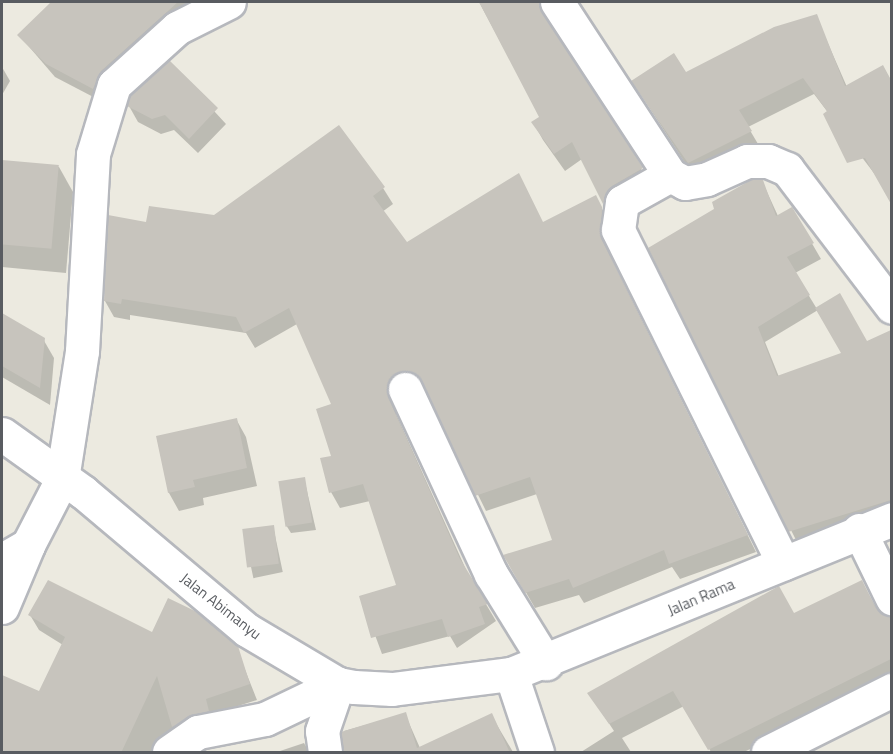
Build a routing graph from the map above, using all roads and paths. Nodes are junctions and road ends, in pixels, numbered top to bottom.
1 (226, 2) edge
2 (557, 2) edge
3 (670, 175) junction
4 (891, 308) edge
5 (405, 389) dead end
6 (2, 434) edge
7 (62, 479) junction
8 (891, 519) edge
9 (859, 530) junction
10 (15, 553) edge
11 (783, 563) junction
12 (891, 598) edge
13 (2, 607) edge
14 (546, 663) junction
15 (511, 674) junction
16 (338, 684) junction
17 (891, 690) edge
18 (169, 753) edge
19 (326, 753) edge
20 (537, 753) edge
21 (768, 753) edge

1 - 7 street
2 - 3 street
3 - 4 street
3 - 11 street
5 - 14 street
6 - 7 street, Jalan Abimanyu
7 - 10 street
7 - 16 street, Jalan Abimanyu
8 - 9 street, Jalan Rama
9 - 11 street, Jalan Rama
9 - 12 street
10 - 13 street
11 - 14 street, Jalan Rama
14 - 15 street, Jalan Rama
15 - 16 street, Jalan Abimanyu
15 - 20 street
16 - 18 street
16 - 19 street
17 - 21 street

